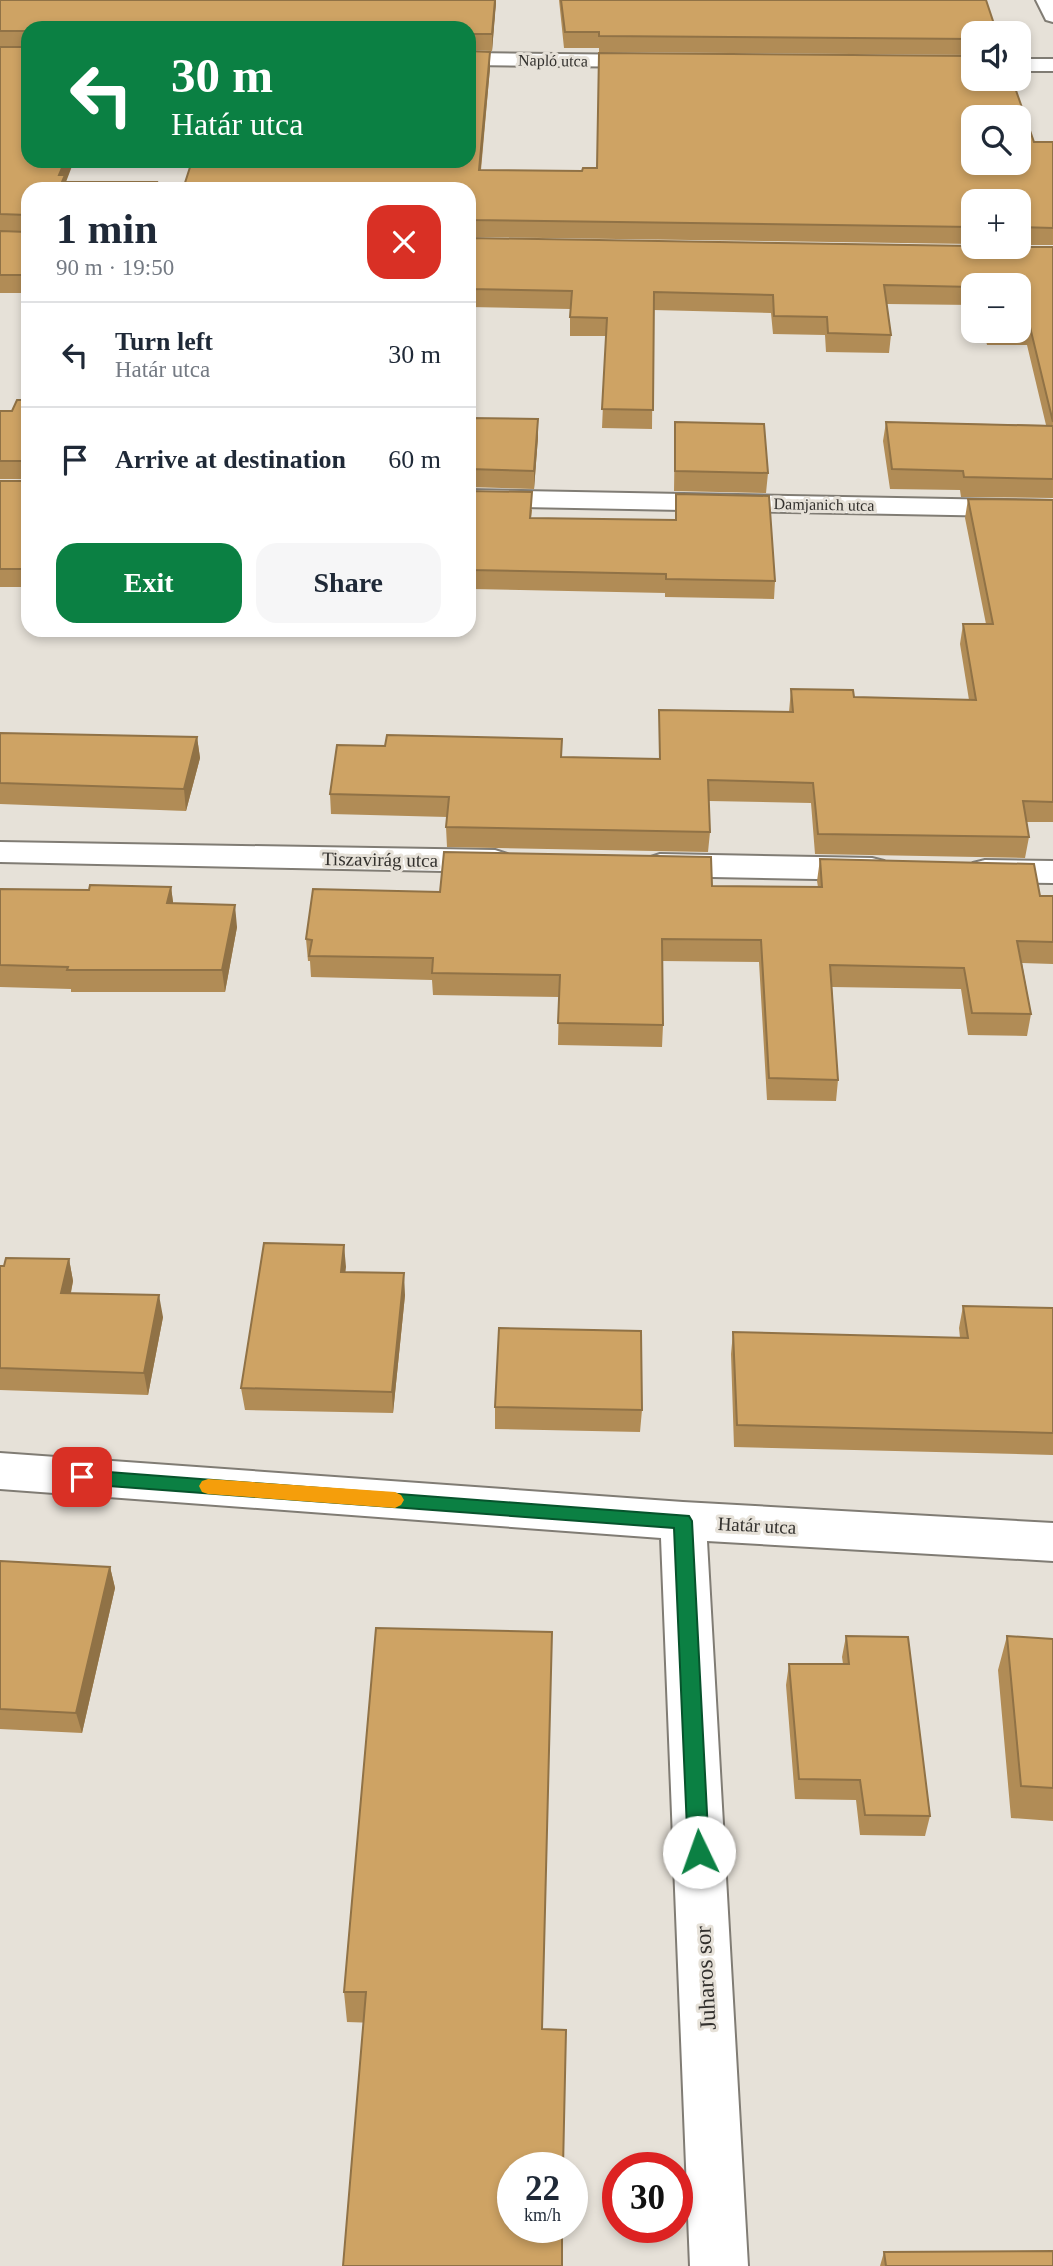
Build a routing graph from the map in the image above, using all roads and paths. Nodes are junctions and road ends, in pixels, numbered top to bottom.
1 (1046, 0) edge
2 (1053, 16) edge
3 (476, 59) edge
4 (673, 61) edge
5 (1031, 65) edge
6 (1053, 65) edge
7 (476, 498) edge
8 (1053, 509) edge
9 (0, 852) edge
10 (527, 862) edge
11 (624, 864) edge
12 (901, 869) edge
13 (956, 870) edge
14 (1053, 872) edge
15 (0, 1471) edge
16 (683, 1521) junction
17 (1053, 1542) edge
18 (719, 2266) edge

1 - 2 street
3 - 4 street, Napló utca
5 - 6 street
7 - 8 street, Damjanich utca
9 - 10 street, Tiszavirág utca
11 - 12 street
13 - 14 street
15 - 16 street, Határ utca
16 - 17 street, Határ utca
16 - 18 street, Juharos sor

